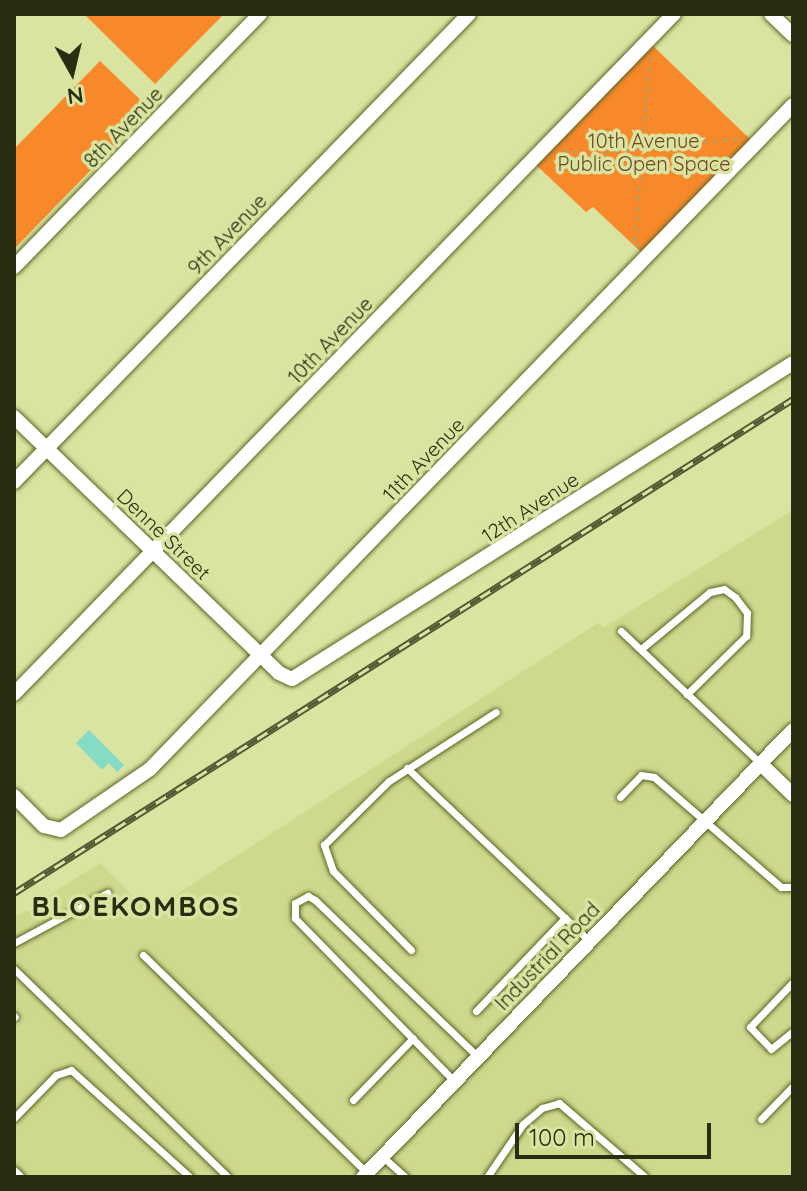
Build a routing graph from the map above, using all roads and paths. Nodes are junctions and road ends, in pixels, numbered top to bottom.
1 (260, 14) edge
2 (469, 14) edge
3 (674, 14) edge
4 (771, 14) edge
5 (793, 35) edge
6 (648, 42) junction
7 (793, 105) edge
8 (547, 145) junction
9 (755, 145) junction
10 (641, 151) junction
11 (648, 256) junction
12 (14, 267) edge
13 (793, 363) edge
14 (14, 417) edge
15 (47, 449) junction
16 (14, 482) edge
17 (153, 551) junction
18 (621, 631) dead end
19 (641, 649) junction
20 (261, 656) junction
21 (287, 678) joint
22 (14, 694) edge
23 (687, 694) junction
24 (496, 712) dead end
25 (793, 730) edge
26 (760, 763) junction
27 (407, 768) junction
28 (793, 795) edge
29 (14, 796) edge
30 (620, 797) dead end
31 (704, 821) junction
32 (793, 887) edge
33 (107, 893) dead end
34 (565, 918) junction
35 (589, 941) junction
36 (14, 943) edge
37 (411, 950) dead end
38 (143, 955) dead end
39 (14, 969) edge
40 (793, 982) edge
41 (476, 1011) dead end
42 (793, 1031) edge
43 (413, 1038) junction
44 (478, 1057) junction
45 (454, 1081) junction
46 (793, 1086) edge
47 (353, 1100) dead end
48 (14, 1118) edge
49 (761, 1119) dead end
50 (383, 1157) junction
51 (14, 1170) edge
52 (365, 1175) edge
53 (21, 1177) edge
54 (190, 1177) edge
55 (228, 1177) edge
56 (405, 1177) edge
57 (487, 1177) edge
58 (645, 1177) edge

1 - 12 street, 8th Avenue
2 - 15 street, 9th Avenue
3 - 6 street, 10th Avenue
4 - 5 street
6 - 8 street, 10th Avenue
6 - 10 path
7 - 9 street, 11th Avenue
8 - 10 path
8 - 17 street, 10th Avenue
9 - 10 path
9 - 11 street, 11th Avenue
10 - 11 path
11 - 20 street, 11th Avenue
13 - 21 street, 12th Avenue
14 - 15 street, Denne Street
15 - 16 street, 9th Avenue
15 - 17 street, Denne Street
17 - 20 street, Denne Street
17 - 22 street, 10th Avenue
18 - 19 lane
19 - 23 lane
19 - 23 lane
20 - 21 street, Denne Street
20 - 29 street, 11th Avenue
23 - 26 lane
24 - 27 lane
25 - 26 street, Industrial Road
26 - 28 street
26 - 31 street, Industrial Road
27 - 34 lane
27 - 37 lane
30 - 31 lane
31 - 32 lane
31 - 35 street, Industrial Road
33 - 36 lane
34 - 35 lane
34 - 41 lane
35 - 44 street, Industrial Road
38 - 52 lane
39 - 55 lane
40 - 42 lane
43 - 44 lane
43 - 45 lane
43 - 47 lane
44 - 45 street, Industrial Road
45 - 50 street, Industrial Road
46 - 49 lane
48 - 54 lane
50 - 52 street, Industrial Road
50 - 56 lane
51 - 53 lane
57 - 58 lane

